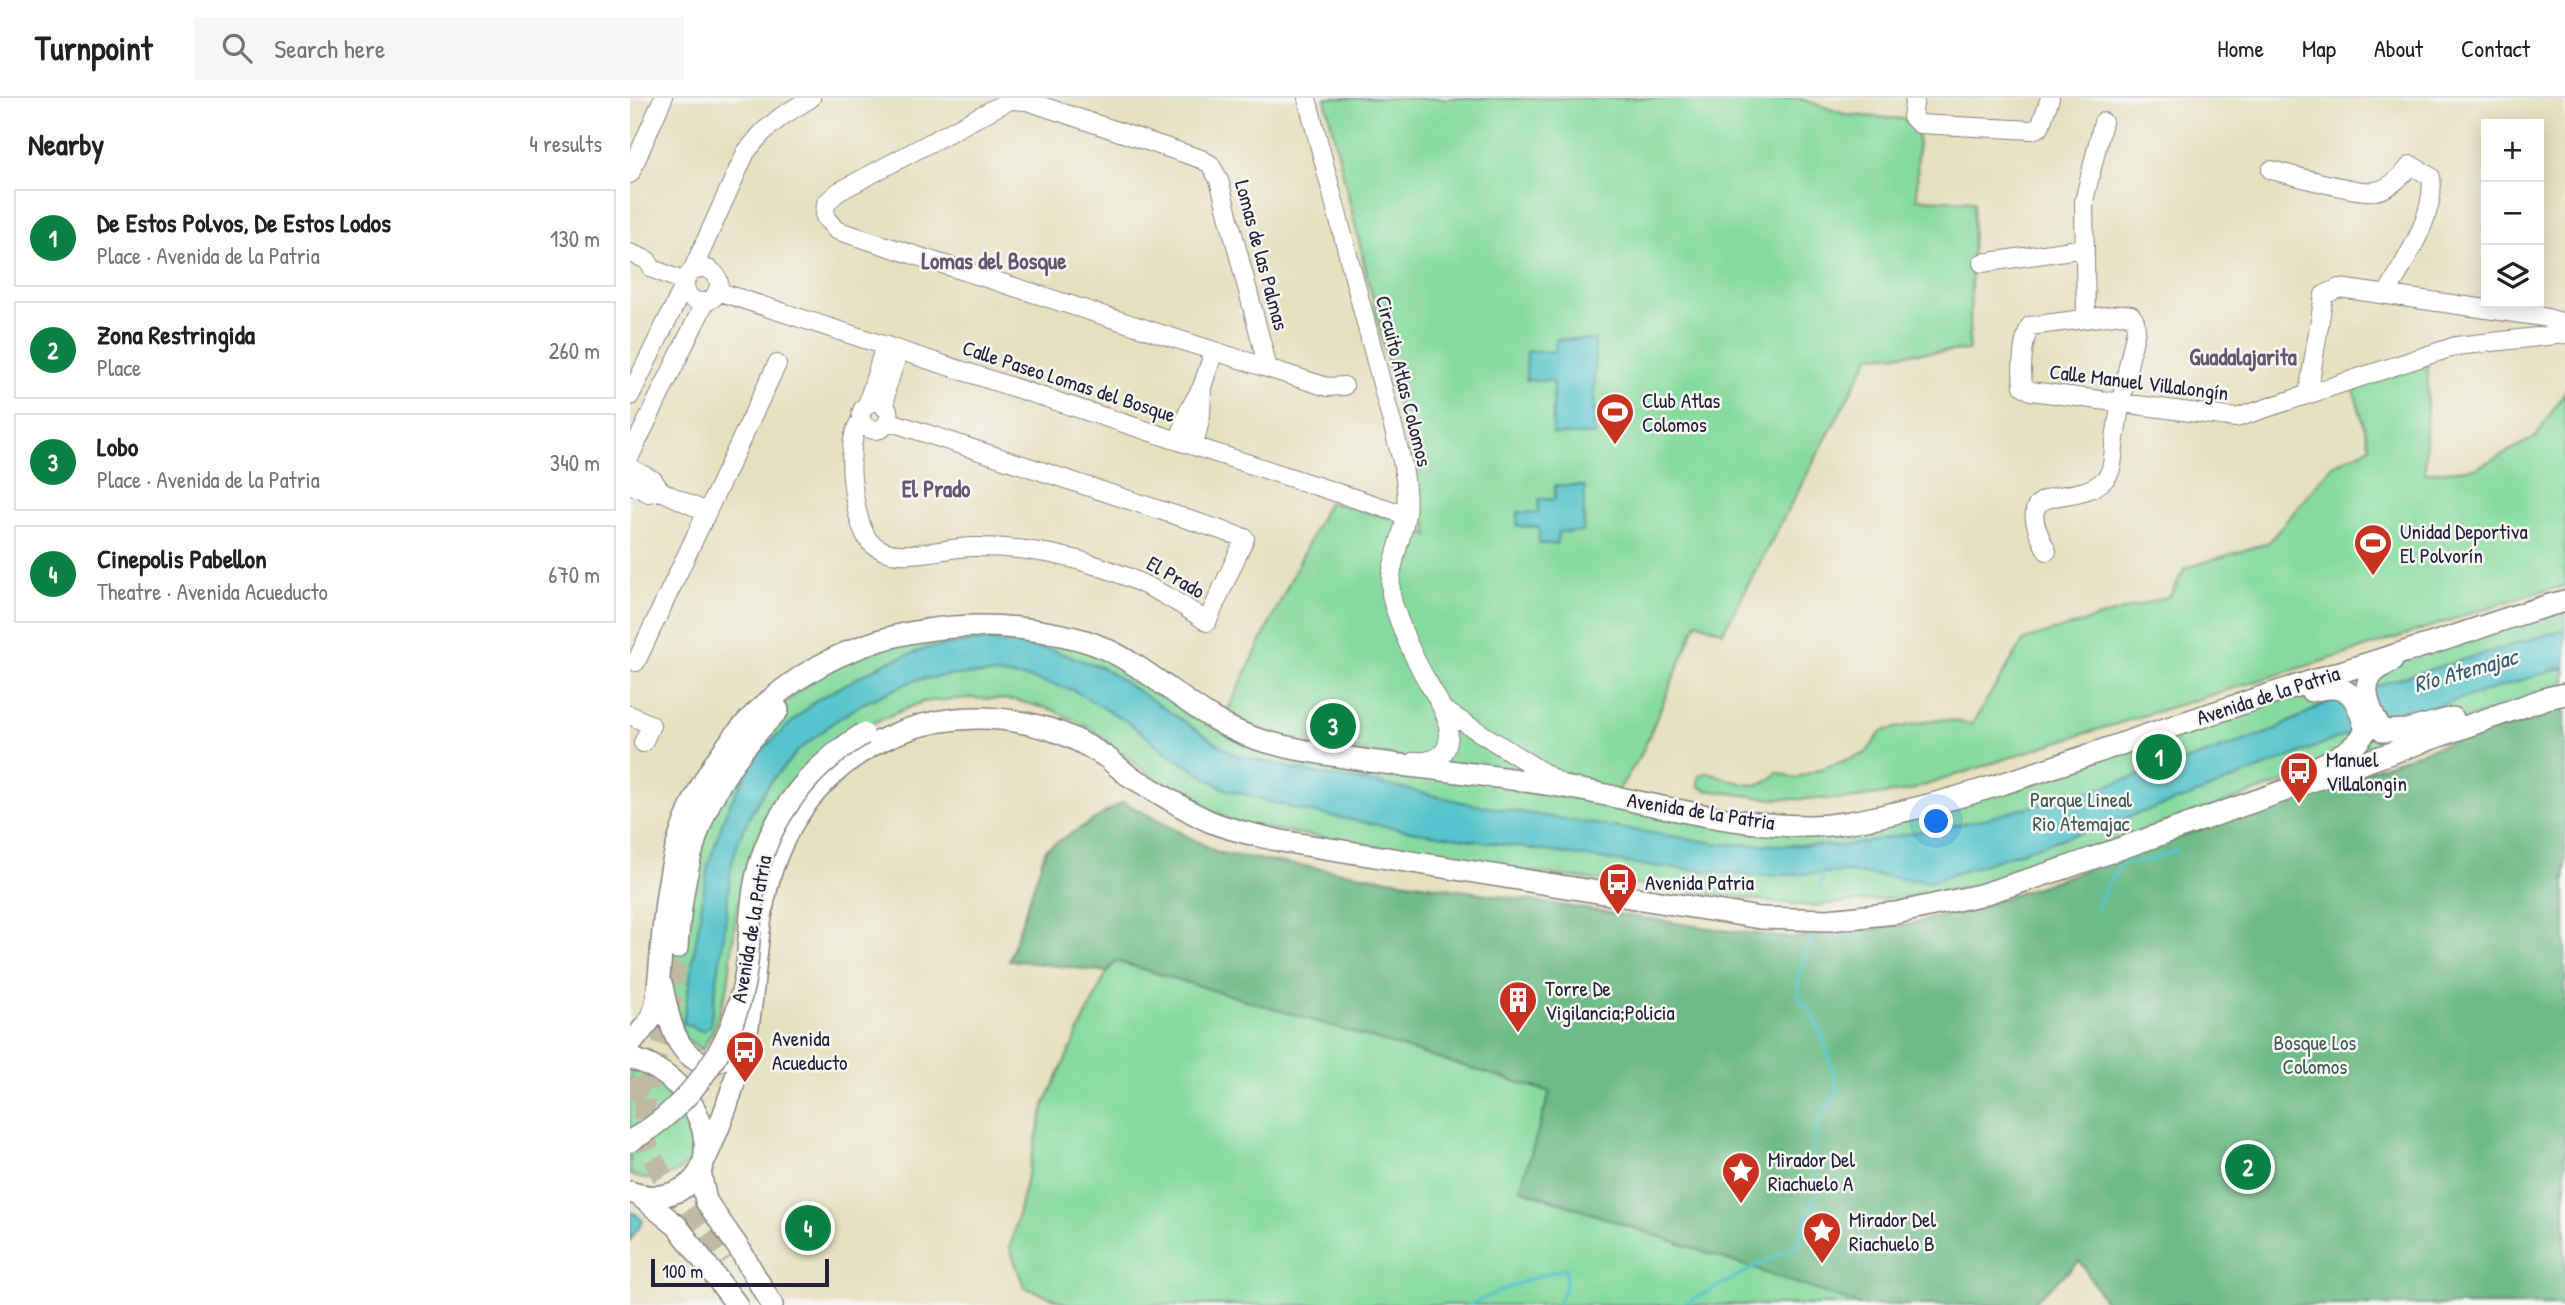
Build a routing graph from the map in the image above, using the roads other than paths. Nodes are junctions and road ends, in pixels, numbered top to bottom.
1 (663, 98) edge
2 (811, 98) edge
3 (1307, 98) edge
4 (1915, 98) edge
5 (2050, 98) edge
6 (2103, 122) dead end
7 (2271, 170) dead end
8 (630, 174) edge
9 (2085, 248) junction
10 (630, 253) edge
11 (1982, 263) dead end
12 (688, 278) junction
13 (2386, 295) junction
14 (711, 296) junction
15 (2481, 305) edge
16 (2510, 308) edge
17 (2086, 318) junction
18 (2565, 323) edge
19 (2565, 334) edge
20 (892, 347) junction
21 (1214, 351) junction
22 (777, 363) dead end
23 (1268, 368) junction
24 (1344, 386) dead end
25 (2308, 394) junction
26 (630, 397) edge
27 (2120, 403) junction
28 (864, 412) junction
29 (887, 414) junction
30 (1187, 444) junction
31 (630, 456) edge
32 (630, 468) edge
33 (630, 484) edge
34 (661, 491) junction
35 (706, 512) junction
36 (1406, 515) junction
37 (2047, 551) dead end
38 (2565, 601) edge
39 (2434, 643) junction
40 (840, 655) junction
41 (636, 662) dead end
42 (2565, 694) edge
43 (1444, 710) junction
44 (2216, 711) junction
45 (630, 715) edge
46 (2486, 719) junction
47 (643, 743) dead end
48 (1349, 758) junction
49 (1147, 785) junction
50 (1566, 787) junction
51 (2277, 794) junction
52 (677, 948) tunnel mouth
53 (659, 978) junction
54 (753, 979) junction
55 (630, 1045) edge
56 (630, 1058) edge
57 (630, 1141) edge
58 (703, 1164) junction
59 (635, 1194) edge
60 (723, 1263) tunnel mouth
61 (737, 1305) edge
62 (752, 1305) edge
63 (772, 1305) edge

1 - 8 street
2 - 12 street
3 - 36 street, Circuito Atlas Colomos
4 - 5 street
6 - 9 street
7 - 13 street
9 - 11 street
9 - 17 street
10 - 12 street
12 - 14 street
12 - 14 street
12 - 26 street
13 - 15 street
13 - 25 street
14 - 20 street, Calle Paseo Lomas del Bosque
14 - 31 street
16 - 18 street
17 - 27 street
17 - 27 street, Calle Manuel Villalongín
19 - 25 street, Calle Manuel Villalongín
20 - 28 street, El Prado
20 - 29 street
20 - 30 street, Calle Paseo Lomas del Bosque
21 - 23 street, Lomas de las Palmas
21 - 23 street, Lomas de las Palmas
21 - 30 street
22 - 35 street
23 - 24 street, Lomas de las Palmas
25 - 27 street, Calle Manuel Villalongín
27 - 37 street
28 - 29 street
28 - 29 street
28 - 29 street, El Prado
30 - 36 street, Calle Paseo Lomas del Bosque
32 - 34 street
33 - 34 street
34 - 35 street
35 - 41 street
36 - 43 street, Circuito Atlas Colomos
38 - 39 main road, Avenida de la Patria
39 - 44 main road, Avenida de la Patria
39 - 46 main road
40 - 48 main road, Avenida de la Patria
40 - 52 main road, Avenida de la Patria
40 - 53 main road, Avenida de la Patria
42 - 46 main road, Avenida de la Patria
43 - 48 street, Circuito Atlas Colomos
43 - 50 street, Circuito Atlas Colomos
44 - 50 main road, Avenida de la Patria
44 - 51 main road
45 - 47 street
46 - 51 main road, Avenida de la Patria
48 - 50 main road, Avenida de la Patria
49 - 51 main road, Avenida de la Patria
49 - 54 main road, Avenida de la Patria
49 - 57 main road, Avenida de la Patria, bridge
53 - 54 main road
53 - 55 main road, Avenida de la Patria
54 - 58 main road, Avenida de la Patria
56 - 58 main road
58 - 59 main road
58 - 63 main road
59 - 61 main road
60 - 62 main road

